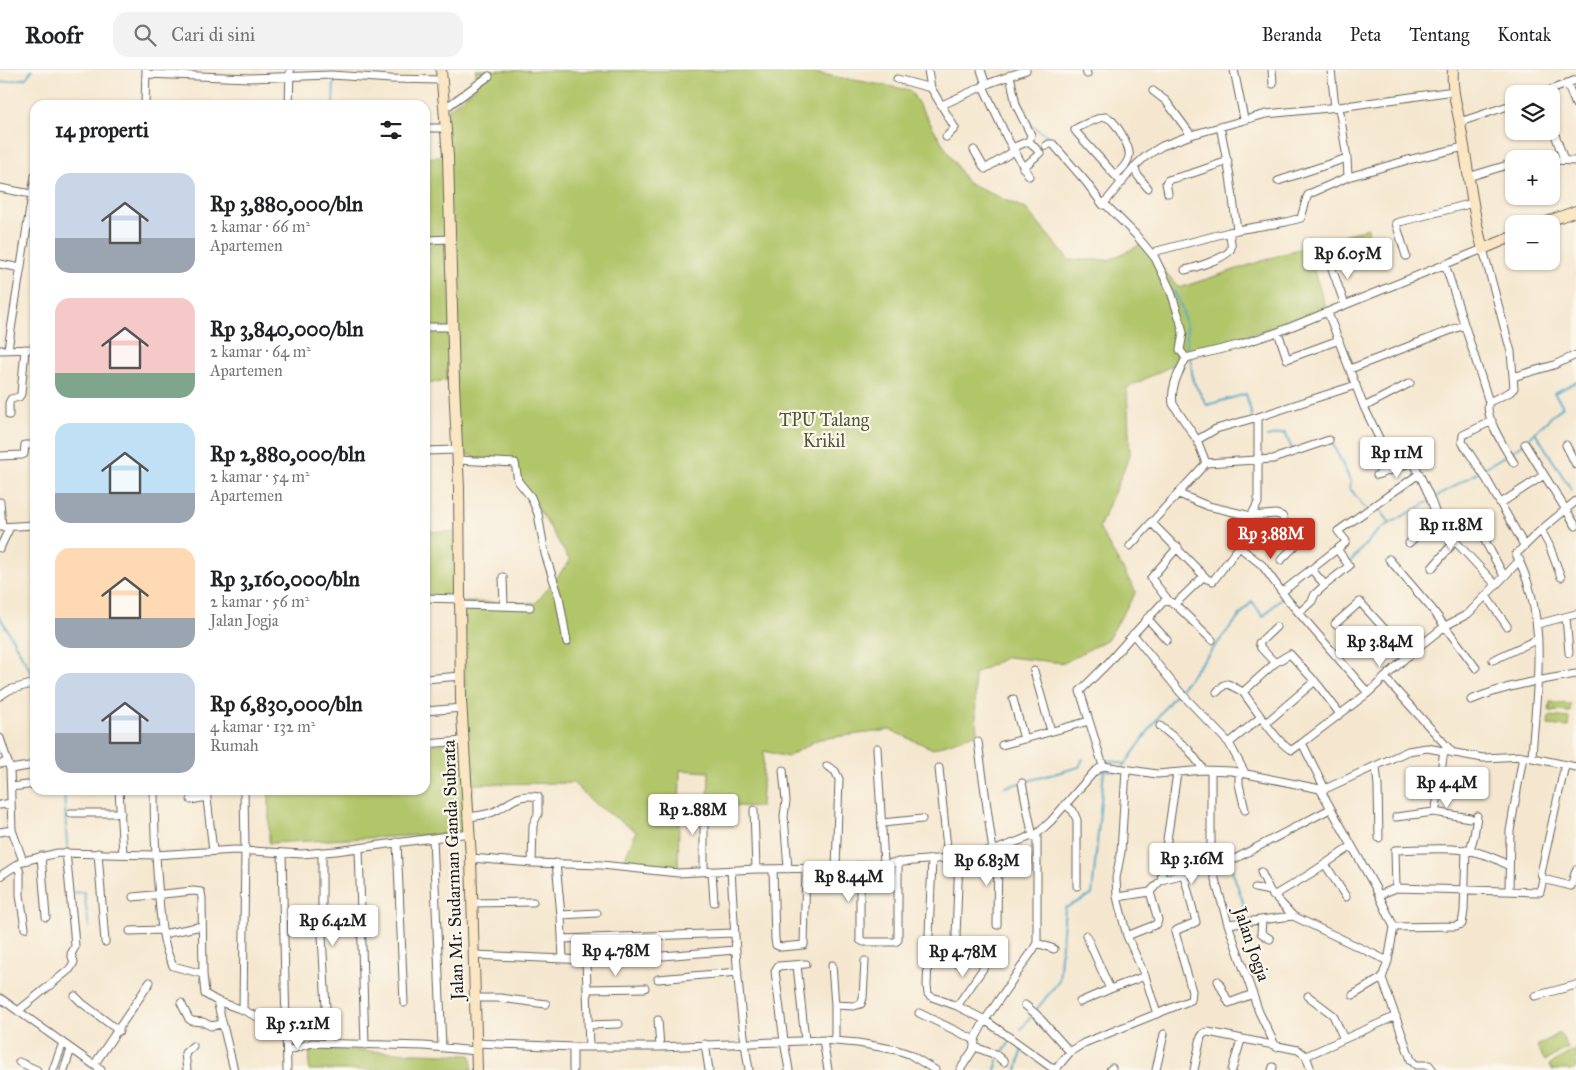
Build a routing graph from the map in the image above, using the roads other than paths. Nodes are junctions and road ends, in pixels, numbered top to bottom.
1 (392, 70) edge
2 (928, 70) edge
3 (981, 70) edge
4 (1026, 70) edge
5 (1234, 70) edge
6 (1272, 70) edge
7 (1331, 70) edge
8 (1453, 70) edge
9 (146, 72) edge
10 (191, 72) edge
11 (291, 73) edge
12 (250, 74) edge
13 (441, 75) edge
14 (1010, 75) junction
15 (490, 76) dead end
16 (391, 79) junction
17 (898, 79) dead end
18 (1576, 80) edge
19 (1567, 83) junction
20 (1273, 84) dead end
21 (984, 86) junction
22 (1560, 86) edge
23 (931, 88) junction
24 (1153, 91) dead end
25 (1454, 92) junction
26 (145, 100) edge
27 (289, 100) edge
28 (942, 105) junction
29 (1576, 105) edge
30 (1337, 107) junction
31 (1505, 107) edge
32 (444, 109) junction
33 (1244, 119) junction
34 (1460, 122) junction
35 (1220, 126) junction
36 (430, 128) edge
37 (446, 128) junction
38 (1191, 135) junction
39 (946, 137) dead end
40 (1557, 140) edge
41 (1029, 141) junction
42 (1046, 146) dead end
43 (1464, 147) junction
44 (1013, 149) junction
45 (974, 150) dead end
46 (1348, 158) junction
47 (1560, 160) edge
48 (1564, 160) junction
49 (1228, 161) junction
50 (1576, 161) edge
51 (1505, 166) edge
52 (1134, 167) junction
53 (1023, 168) junction
54 (1116, 175) junction
55 (1029, 176) dead end
56 (1348, 177) junction
57 (1468, 177) junction
58 (1278, 181) dead end
59 (1122, 183) junction
60 (0, 188) edge
61 (1148, 188) dead end
62 (1168, 193) dead end
63 (30, 194) edge
64 (1106, 202) junction
65 (1473, 203) junction
66 (1576, 211) edge
67 (1560, 217) edge
68 (30, 230) edge
69 (1237, 230) junction
70 (1229, 232) junction
71 (1505, 239) edge
72 (430, 240) edge
73 (451, 240) junction
74 (1483, 248) junction
75 (1155, 253) junction
76 (1406, 256) dead end
77 (1330, 263) dead end
78 (0, 264) edge
79 (1445, 264) junction
80 (21, 268) junction
81 (1185, 270) dead end
82 (1345, 305) junction
83 (1328, 313) junction
84 (1464, 325) junction
85 (452, 326) junction
86 (430, 327) edge
87 (1278, 332) junction
88 (1339, 340) junction
89 (8, 349) junction
90 (25, 349) junction
91 (30, 349) edge
92 (0, 350) edge
93 (1576, 355) edge
94 (1190, 357) junction
95 (1350, 369) junction
96 (1514, 377) junction
97 (1410, 383) dead end
98 (1356, 385) junction
99 (1489, 402) junction
100 (1364, 407) junction
101 (9, 416) dead end
102 (1258, 417) junction
103 (1492, 421) junction
104 (1197, 440) junction
105 (1329, 440) dead end
106 (1525, 444) dead end
107 (30, 445) edge
108 (1566, 445) dead end
109 (430, 452) edge
110 (457, 455) junction
111 (0, 456) edge
112 (1511, 458) dead end
113 (1258, 459) junction
114 (1206, 463) junction
115 (1576, 465) edge
116 (1394, 468) junction
117 (1419, 474) junction
118 (1377, 475) dead end
119 (1544, 475) junction
120 (1179, 494) junction
121 (1576, 501) edge
122 (0, 502) edge
123 (1501, 503) junction
124 (1566, 510) junction
125 (1251, 516) junction
126 (1437, 517) junction
127 (1151, 522) junction
128 (30, 525) edge
129 (1576, 526) edge
130 (4, 527) edge
131 (1541, 530) junction
132 (1484, 539) dead end
133 (1456, 540) junction
134 (1409, 544) dead end
135 (1524, 545) junction
136 (1130, 546) dead end
137 (1178, 547) junction
138 (1238, 547) junction
139 (0, 548) edge
140 (1337, 549) junction
141 (1389, 559) dead end
142 (1281, 560) dead end
143 (1520, 560) junction
144 (1432, 568) dead end
145 (1312, 570) junction
146 (1204, 576) junction
147 (1504, 576) junction
148 (1561, 576) dead end
149 (503, 577) dead end
150 (1324, 584) junction
151 (1495, 584) junction
152 (1284, 595) junction
153 (1486, 596) junction
154 (430, 599) edge
155 (459, 602) junction
156 (1171, 602) junction
157 (504, 605) junction
158 (530, 607) dead end
159 (1299, 613) junction
160 (1576, 614) edge
161 (1566, 617) junction
162 (1147, 618) junction
163 (1335, 624) dead end
164 (1538, 624) junction
165 (1445, 626) junction
166 (1507, 626) dead end
167 (1276, 628) dead end
168 (1133, 634) junction
169 (1538, 639) junction
170 (1167, 640) dead end
171 (1212, 640) dead end
172 (567, 642) dead end
173 (1569, 653) dead end
174 (1409, 656) junction
175 (1493, 660) dead end
176 (1275, 664) junction
177 (1476, 668) dead end
178 (1034, 671) dead end
179 (1576, 674) edge
180 (461, 676) junction
181 (1385, 678) junction
182 (430, 679) edge
183 (1315, 681) junction
184 (1537, 681) junction
185 (30, 684) edge
186 (1217, 692) dead end
187 (1243, 692) junction
188 (1368, 693) junction
189 (0, 696) edge
190 (1013, 699) dead end
191 (1471, 700) dead end
192 (462, 708) junction
193 (430, 711) edge
194 (1340, 714) junction
195 (1264, 720) junction
196 (1089, 721) junction
197 (1160, 726) dead end
198 (1051, 731) junction
199 (0, 738) edge
200 (1024, 739) junction
201 (464, 741) junction
202 (978, 742) dead end
203 (1229, 743) junction
204 (1302, 743) junction
205 (430, 744) edge
206 (1002, 745) dead end
207 (877, 748) dead end
208 (1444, 750) junction
209 (1453, 753) junction
210 (1523, 756) junction
211 (1532, 757) junction
212 (6, 765) edge
213 (30, 765) edge
214 (1565, 765) junction
215 (827, 766) dead end
216 (1103, 766) junction
217 (1376, 766) junction
218 (1576, 767) edge
219 (939, 768) dead end
220 (1125, 769) junction
221 (783, 770) dead end
222 (1208, 771) junction
223 (1242, 772) junction
224 (1177, 773) junction
225 (1022, 783) dead end
226 (30, 785) edge
227 (11, 788) junction
228 (1322, 789) junction
229 (119, 795) edge
230 (154, 795) edge
231 (204, 795) edge
232 (206, 795) edge
233 (244, 795) edge
234 (191, 800) dead end
235 (704, 800) dead end
236 (12, 803) junction
237 (0, 804) edge
238 (1065, 804) junction
239 (1330, 809) junction
240 (754, 810) dead end
241 (1245, 810) dead end
242 (71, 812) dead end
243 (1434, 812) junction
244 (121, 813) junction
245 (469, 817) junction
246 (1396, 817) dead end
247 (922, 820) dead end
248 (882, 823) junction
249 (12, 830) junction
250 (0, 832) edge
251 (470, 833) junction
252 (1035, 836) junction
253 (433, 838) junction
254 (1379, 838) dead end
255 (397, 842) junction
256 (1352, 846) junction
257 (359, 848) junction
258 (245, 850) junction
259 (996, 850) junction
260 (1468, 850) junction
261 (214, 851) junction
262 (66, 852) junction
263 (322, 852) junction
264 (98, 853) junction
265 (282, 853) junction
266 (123, 854) junction
267 (155, 855) junction
268 (41, 856) junction
269 (959, 857) junction
270 (471, 858) junction
271 (948, 858) junction
272 (932, 859) junction
273 (898, 862) junction
274 (20, 863) junction
275 (532, 863) junction
276 (556, 863) junction
277 (884, 863) junction
278 (1325, 864) junction
279 (860, 866) junction
280 (1510, 866) junction
281 (788, 868) junction
282 (806, 868) junction
283 (836, 868) junction
284 (1213, 868) junction
285 (756, 869) junction
286 (773, 869) junction
287 (731, 870) junction
288 (1576, 870) edge
289 (704, 871) junction
290 (712, 871) junction
291 (1261, 872) dead end
292 (0, 876) edge
293 (1184, 876) junction
294 (1543, 879) junction
295 (1162, 880) junction
296 (1077, 886) dead end
297 (1255, 888) dead end
298 (1396, 888) junction
299 (1465, 890) junction
300 (1509, 891) junction
301 (1150, 892) junction
302 (159, 893) junction
303 (1272, 894) junction
304 (1379, 895) junction
305 (134, 897) dead end
306 (1116, 897) junction
307 (1346, 897) dead end
308 (533, 902) dead end
309 (714, 902) dead end
310 (472, 903) junction
311 (597, 913) dead end
312 (561, 915) junction
313 (1293, 916) junction
314 (46, 917) dead end
315 (1265, 917) junction
316 (1228, 924) junction
317 (997, 925) dead end
318 (202, 926) junction
319 (1394, 927) junction
320 (25, 928) dead end
321 (130, 931) dead end
322 (163, 932) junction
323 (734, 932) junction
324 (1086, 935) dead end
325 (1127, 936) junction
326 (562, 939) junction
327 (1270, 939) dead end
328 (106, 942) dead end
329 (1037, 942) junction
330 (735, 950) junction
331 (1054, 950) dead end
332 (474, 954) junction
333 (563, 959) junction
334 (586, 960) junction
335 (865, 961) dead end
336 (1388, 961) junction
337 (955, 962) dead end
338 (987, 962) dead end
339 (806, 964) dead end
340 (796, 965) junction
341 (832, 965) dead end
342 (738, 972) junction
343 (203, 974) junction
344 (1145, 976) junction
345 (658, 978) dead end
346 (1382, 978) junction
347 (1218, 981) dead end
348 (150, 982) dead end
349 (1576, 985) edge
350 (645, 988) dead end
351 (1110, 988) junction
352 (588, 989) junction
353 (1253, 994) junction
354 (1353, 995) dead end
355 (75, 996) dead end
356 (1308, 996) dead end
357 (1535, 996) dead end
358 (0, 998) edge
359 (475, 998) junction
360 (217, 1001) junction
361 (181, 1002) dead end
362 (1080, 1002) dead end
363 (404, 1003) dead end
364 (546, 1004) dead end
365 (835, 1005) junction
366 (1025, 1005) dead end
367 (957, 1006) junction
368 (243, 1010) junction
369 (18, 1011) junction
370 (919, 1013) dead end
371 (1157, 1014) junction
372 (1396, 1016) junction
373 (658, 1020) dead end
374 (985, 1020) junction
375 (222, 1024) junction
376 (620, 1024) dead end
377 (588, 1025) junction
378 (119, 1031) junction
379 (286, 1031) junction
380 (1164, 1034) dead end
381 (1344, 1039) junction
382 (805, 1040) junction
383 (823, 1040) junction
384 (1240, 1040) junction
385 (784, 1041) junction
386 (836, 1041) junction
387 (64, 1043) junction
388 (328, 1043) junction
389 (745, 1043) junction
390 (975, 1043) junction
391 (705, 1044) junction
392 (365, 1045) junction
393 (193, 1046) dead end
394 (442, 1047) junction
395 (476, 1047) junction
396 (573, 1047) junction
397 (589, 1047) junction
398 (660, 1047) junction
399 (1276, 1047) junction
400 (71, 1049) junction
401 (287, 1051) junction
402 (1070, 1052) junction
403 (1306, 1056) junction
404 (19, 1062) dead end
405 (1004, 1062) dead end
406 (94, 1065) junction
407 (931, 1069) edge
408 (38, 1070) edge
409 (53, 1070) edge
410 (64, 1070) edge
411 (101, 1070) edge
412 (187, 1070) edge
413 (234, 1070) edge
414 (287, 1070) edge
415 (477, 1070) edge
416 (573, 1070) edge
417 (709, 1070) edge
418 (749, 1070) edge
419 (789, 1070) edge
420 (828, 1070) edge
421 (960, 1070) edge
422 (1156, 1070) edge
423 (1194, 1070) edge
424 (1232, 1070) edge
425 (1310, 1070) edge
426 (1433, 1070) edge

1 - 16 street
2 - 23 street
3 - 21 street
4 - 14 street
5 - 33 street
6 - 20 street
7 - 30 street
8 - 25 street
9 - 10 street
9 - 26 street
10 - 12 street
11 - 12 street
11 - 16 street
11 - 27 street
13 - 16 street
13 - 32 street, Jalan Mr. Sudarman Ganda Subrata
14 - 21 street
14 - 41 street
15 - 32 street
17 - 23 street
18 - 19 street
19 - 22 street
19 - 29 street
21 - 28 street
21 - 44 street
23 - 28 street
24 - 38 street
25 - 30 street
25 - 34 street
28 - 39 street
30 - 33 street
30 - 46 street
31 - 34 street
32 - 37 street, Jalan Mr. Sudarman Ganda Subrata
33 - 35 street
34 - 43 street
35 - 38 street
35 - 49 street
36 - 37 street
37 - 73 street, Jalan Mr. Sudarman Ganda Subrata
38 - 52 street
40 - 48 street
41 - 44 street
41 - 53 street
42 - 64 street
43 - 56 street
43 - 57 street
44 - 45 street
44 - 53 street
46 - 56 street
46 - 58 street
47 - 48 street
48 - 50 street
49 - 62 street
49 - 69 street
51 - 57 street
52 - 59 street
52 - 61 street
53 - 55 street
54 - 54 street
54 - 59 street
56 - 69 street
57 - 65 street
59 - 64 street
60 - 63 street
64 - 75 street
65 - 74 street
65 - 76 street
66 - 67 street
68 - 80 street
69 - 70 street
70 - 75 street
70 - 81 street
71 - 74 street
72 - 73 street
73 - 85 street, Jalan Mr. Sudarman Ganda Subrata
74 - 79 street
74 - 96 street
75 - 94 street
77 - 82 street
78 - 80 street
79 - 82 street
79 - 84 street
80 - 89 street
82 - 83 street
83 - 87 street
83 - 88 street
84 - 95 street
84 - 99 street
85 - 86 street
85 - 110 street, Jalan Mr. Sudarman Ganda Subrata
87 - 88 street
87 - 94 street
88 - 95 street
89 - 90 street
89 - 92 street
90 - 91 street
90 - 101 street
93 - 96 street
94 - 104 street
95 - 98 street
96 - 99 street
97 - 100 street
98 - 100 street
98 - 102 street
99 - 103 street
100 - 116 street
102 - 104 street
102 - 113 street
103 - 112 street
103 - 123 street
104 - 114 street
105 - 113 street
106 - 119 street
107 - 111 street
108 - 115 street
109 - 110 street
110 - 155 street, Jalan Mr. Sudarman Ganda Subrata
110 - 172 street
113 - 114 street
113 - 125 street
114 - 120 street
116 - 117 street
116 - 118 street
117 - 126 street
117 - 140 street
119 - 123 street
119 - 124 street
120 - 125 street
120 - 127 street
121 - 124 street
122 - 130 street
123 - 135 street
124 - 129 street
124 - 131 street
125 - 138 street
125 - 142 street
126 - 133 street
126 - 134 street
127 - 136 street
127 - 137 street
128 - 130 street
130 - 139 street
131 - 135 street
131 - 148 street
132 - 147 street
133 - 144 street
133 - 151 street
135 - 143 street
137 - 146 street
137 - 156 street
138 - 146 street
138 - 152 street
140 - 145 street
140 - 150 street
141 - 165 street
143 - 147 street
143 - 164 street
145 - 150 street
145 - 152 street
146 - 156 street
147 - 151 street
149 - 157 street
150 - 159 street
151 - 153 street
152 - 159 street
153 - 165 street
153 - 166 street
154 - 155 street
155 - 157 street
155 - 180 street, Jalan Mr. Sudarman Ganda Subrata
156 - 162 street
156 - 171 street
157 - 158 street
159 - 188 street
160 - 161 street
161 - 164 street
161 - 173 street
162 - 168 street
162 - 170 street
163 - 174 street
164 - 169 street
165 - 174 street
165 - 177 street
167 - 176 street
168 - 196 street
168 - 203 street
169 - 175 street
169 - 184 street
174 - 181 street
176 - 183 street
176 - 187 street
178 - 198 street
179 - 184 street
180 - 182 street
180 - 192 street, Jalan Mr. Sudarman Ganda Subrata
181 - 188 street
181 - 209 street
183 - 194 street
183 - 195 street
184 - 191 street
184 - 211 street
185 - 189 street
186 - 187 street
187 - 195 street
188 - 194 street
190 - 200 street
192 - 193 street
192 - 201 street, Jalan Mr. Sudarman Ganda Subrata
194 - 204 street
195 - 203 street
195 - 204 street
196 - 198 street
196 - 216 street
197 - 222 street
198 - 200 street
199 - 212 street
200 - 206 street
201 - 205 street
201 - 245 street, Jalan Mr. Sudarman Ganda Subrata
202 - 259 street
203 - 223 street
204 - 228 street
207 - 248 street
208 - 209 street
208 - 217 street
208 - 243 street
209 - 210 street
210 - 211 street
210 - 280 street
211 - 214 street
212 - 213 street
212 - 227 street
214 - 218 street
214 - 294 street
215 - 283 street
216 - 220 street
216 - 238 street
217 - 228 street
217 - 254 street
219 - 271 street
220 - 224 street
220 - 306 street
221 - 281 street
222 - 223 street
222 - 224 street
222 - 284 street, Jalan Jogja
223 - 228 street
223 - 241 street
224 - 295 street
225 - 252 street
226 - 227 street
227 - 236 street
228 - 239 street
229 - 244 street
230 - 267 street
231 - 234 street
232 - 261 street
233 - 258 street
235 - 289 street
236 - 237 street
236 - 249 street
238 - 252 street
238 - 296 street
239 - 256 street
239 - 284 street
240 - 285 street
242 - 244 street
243 - 246 street
243 - 260 street
244 - 266 street
245 - 251 street, Jalan Mr. Sudarman Ganda Subrata
245 - 275 street
247 - 248 street
248 - 277 street
249 - 250 street
249 - 274 street
251 - 253 street
251 - 270 street, Jalan Mr. Sudarman Ganda Subrata
252 - 259 street
252 - 329 street
253 - 255 street
253 - 394 street
255 - 257 street
255 - 363 street
256 - 278 street
256 - 304 street
257 - 263 street
257 - 392 street
258 - 261 street
258 - 265 street
258 - 368 street
259 - 269 street
259 - 317 street
260 - 280 street
260 - 298 street
260 - 299 street
261 - 267 street
262 - 264 street
262 - 268 street
262 - 369 street
263 - 265 street
263 - 388 street
264 - 266 street
264 - 328 street
265 - 379 street
266 - 267 street
267 - 302 street
268 - 274 street
268 - 314 street
269 - 271 street
269 - 337 street
270 - 275 street
270 - 310 street, Jalan Mr. Sudarman Ganda Subrata
271 - 272 street
272 - 273 street
272 - 367 street
273 - 277 street
273 - 279 street
274 - 292 street
274 - 320 street
275 - 276 street
276 - 289 street
276 - 312 street
277 - 279 street
278 - 303 street
278 - 307 street
279 - 283 street
280 - 300 street
281 - 282 street
281 - 286 street
282 - 283 street
282 - 286 street
284 - 293 street
284 - 316 street, Jalan Jogja
285 - 286 street
285 - 287 street
287 - 290 street
287 - 323 street
288 - 294 street
289 - 290 street
290 - 309 street
291 - 303 street
293 - 295 street
293 - 371 street
294 - 300 street
295 - 301 street
297 - 303 street
298 - 299 street
298 - 304 street
299 - 300 street
299 - 319 street
301 - 306 street
301 - 325 street
302 - 305 street
302 - 318 street
302 - 322 street
303 - 313 street
304 - 319 street
306 - 325 street
308 - 310 street
310 - 332 street, Jalan Mr. Sudarman Ganda Subrata
311 - 312 street
312 - 326 street
313 - 315 street
313 - 336 street
315 - 316 street
315 - 327 street
316 - 353 street, Jalan Jogja
318 - 322 street
318 - 343 street
319 - 336 street
321 - 322 street
322 - 343 street
323 - 326 street
323 - 330 street
324 - 351 street
325 - 344 street
326 - 333 street
329 - 331 street
329 - 374 street
330 - 334 street
330 - 342 street
332 - 333 street
332 - 359 street, Jalan Mr. Sudarman Ganda Subrata
333 - 334 street
334 - 352 street
335 - 365 street
336 - 346 street
338 - 367 street
339 - 340 street
340 - 382 street
340 - 385 street
341 - 365 street
342 - 345 street
342 - 389 street
343 - 360 street
344 - 351 street
344 - 371 street
346 - 354 street
346 - 372 street
347 - 353 street
348 - 378 street
349 - 357 street
350 - 352 street
351 - 362 street
352 - 377 street
353 - 399 street, Jalan Jogja
355 - 378 street
356 - 381 street
358 - 369 street
359 - 364 street
359 - 395 street, Jalan Mr. Sudarman Ganda Subrata
360 - 368 street
360 - 375 street
361 - 375 street
365 - 386 street
366 - 402 street
367 - 374 street
368 - 379 street
369 - 387 street
370 - 390 street
371 - 402 street
372 - 381 street
372 - 426 street
373 - 398 street
374 - 390 street
374 - 402 street
375 - 413 street
376 - 377 street
377 - 397 street
378 - 406 street
379 - 401 street
380 - 422 street
381 - 403 street
382 - 383 street
382 - 385 street
383 - 386 street
383 - 420 street
384 - 399 street
384 - 423 street
384 - 424 street
385 - 389 street
385 - 419 street
386 - 407 street
387 - 400 street
387 - 409 street
388 - 392 street
388 - 401 street
389 - 391 street
389 - 418 street
390 - 405 street
390 - 421 street
391 - 398 street
391 - 417 street
392 - 394 street
393 - 412 street
394 - 395 street
395 - 396 street
395 - 415 street, Jalan Mr. Sudarman Ganda Subrata
396 - 397 street
396 - 416 street
397 - 398 street
399 - 403 street
400 - 406 street
400 - 410 street
401 - 414 street
403 - 425 street
404 - 408 street
406 - 411 street

